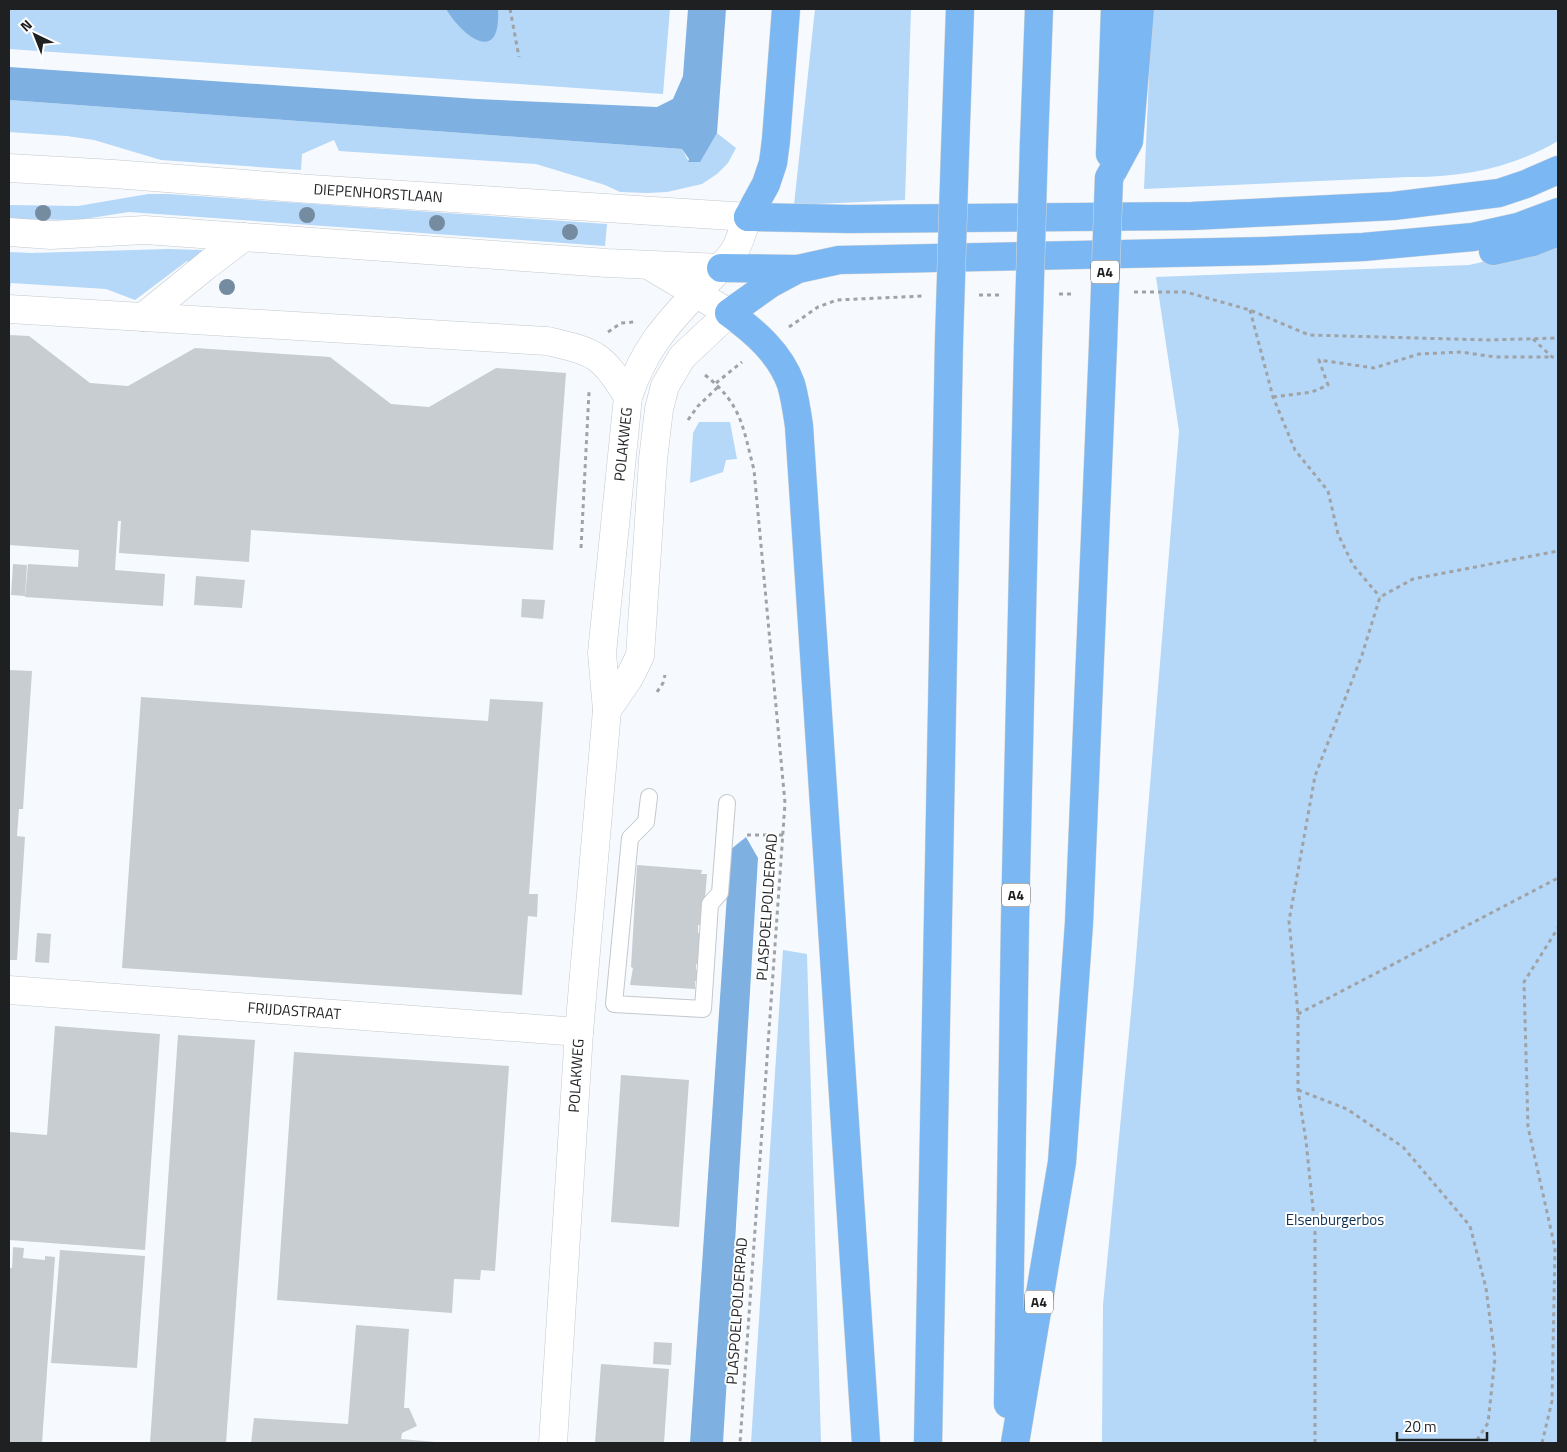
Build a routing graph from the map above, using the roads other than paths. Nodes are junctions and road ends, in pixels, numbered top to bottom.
1 (786, 9) edge
2 (960, 9) edge
3 (1039, 9) edge
4 (1115, 9) edge
5 (1140, 9) edge
6 (1120, 142) junction
7 (9, 168) edge
8 (1558, 170) edge
9 (1558, 212) edge
10 (748, 217) junction
11 (9, 232) edge
12 (1558, 232) edge
13 (244, 237) junction
14 (648, 265) junction
15 (721, 268) junction
16 (798, 269) junction
17 (696, 293) junction
18 (9, 308) edge
19 (729, 313) junction
20 (143, 317) junction
21 (628, 397) junction
22 (607, 710) junction
23 (649, 797) dead end
24 (727, 802) dead end
25 (9, 990) edge
26 (579, 1032) junction
27 (553, 1443) edge
28 (866, 1443) edge
29 (928, 1443) edge
30 (1007, 1443) edge
31 (1015, 1443) edge

1 - 10 highway
2 - 29 highway, bridge
3 - 30 highway, A4, bridge
4 - 6 highway, A4
5 - 6 highway, A4
6 - 31 highway, A4, bridge
7 - 10 street, DIEPENHORSTLAAN
8 - 10 highway
9 - 16 highway, A4
10 - 15 street, POLAKWEG
11 - 13 street
12 - 16 highway, A4
13 - 14 street
13 - 20 street
14 - 15 street
14 - 17 street
15 - 16 highway, A4
15 - 17 street, POLAKWEG
16 - 19 highway, A4
17 - 19 street
17 - 21 street, POLAKWEG
18 - 20 street
19 - 22 street, POLAKWEG
19 - 28 highway
20 - 21 street
21 - 22 street, POLAKWEG
22 - 26 street, POLAKWEG
23 - 24 lane
25 - 26 street, FRIJDASTRAAT
26 - 27 street, POLAKWEG

